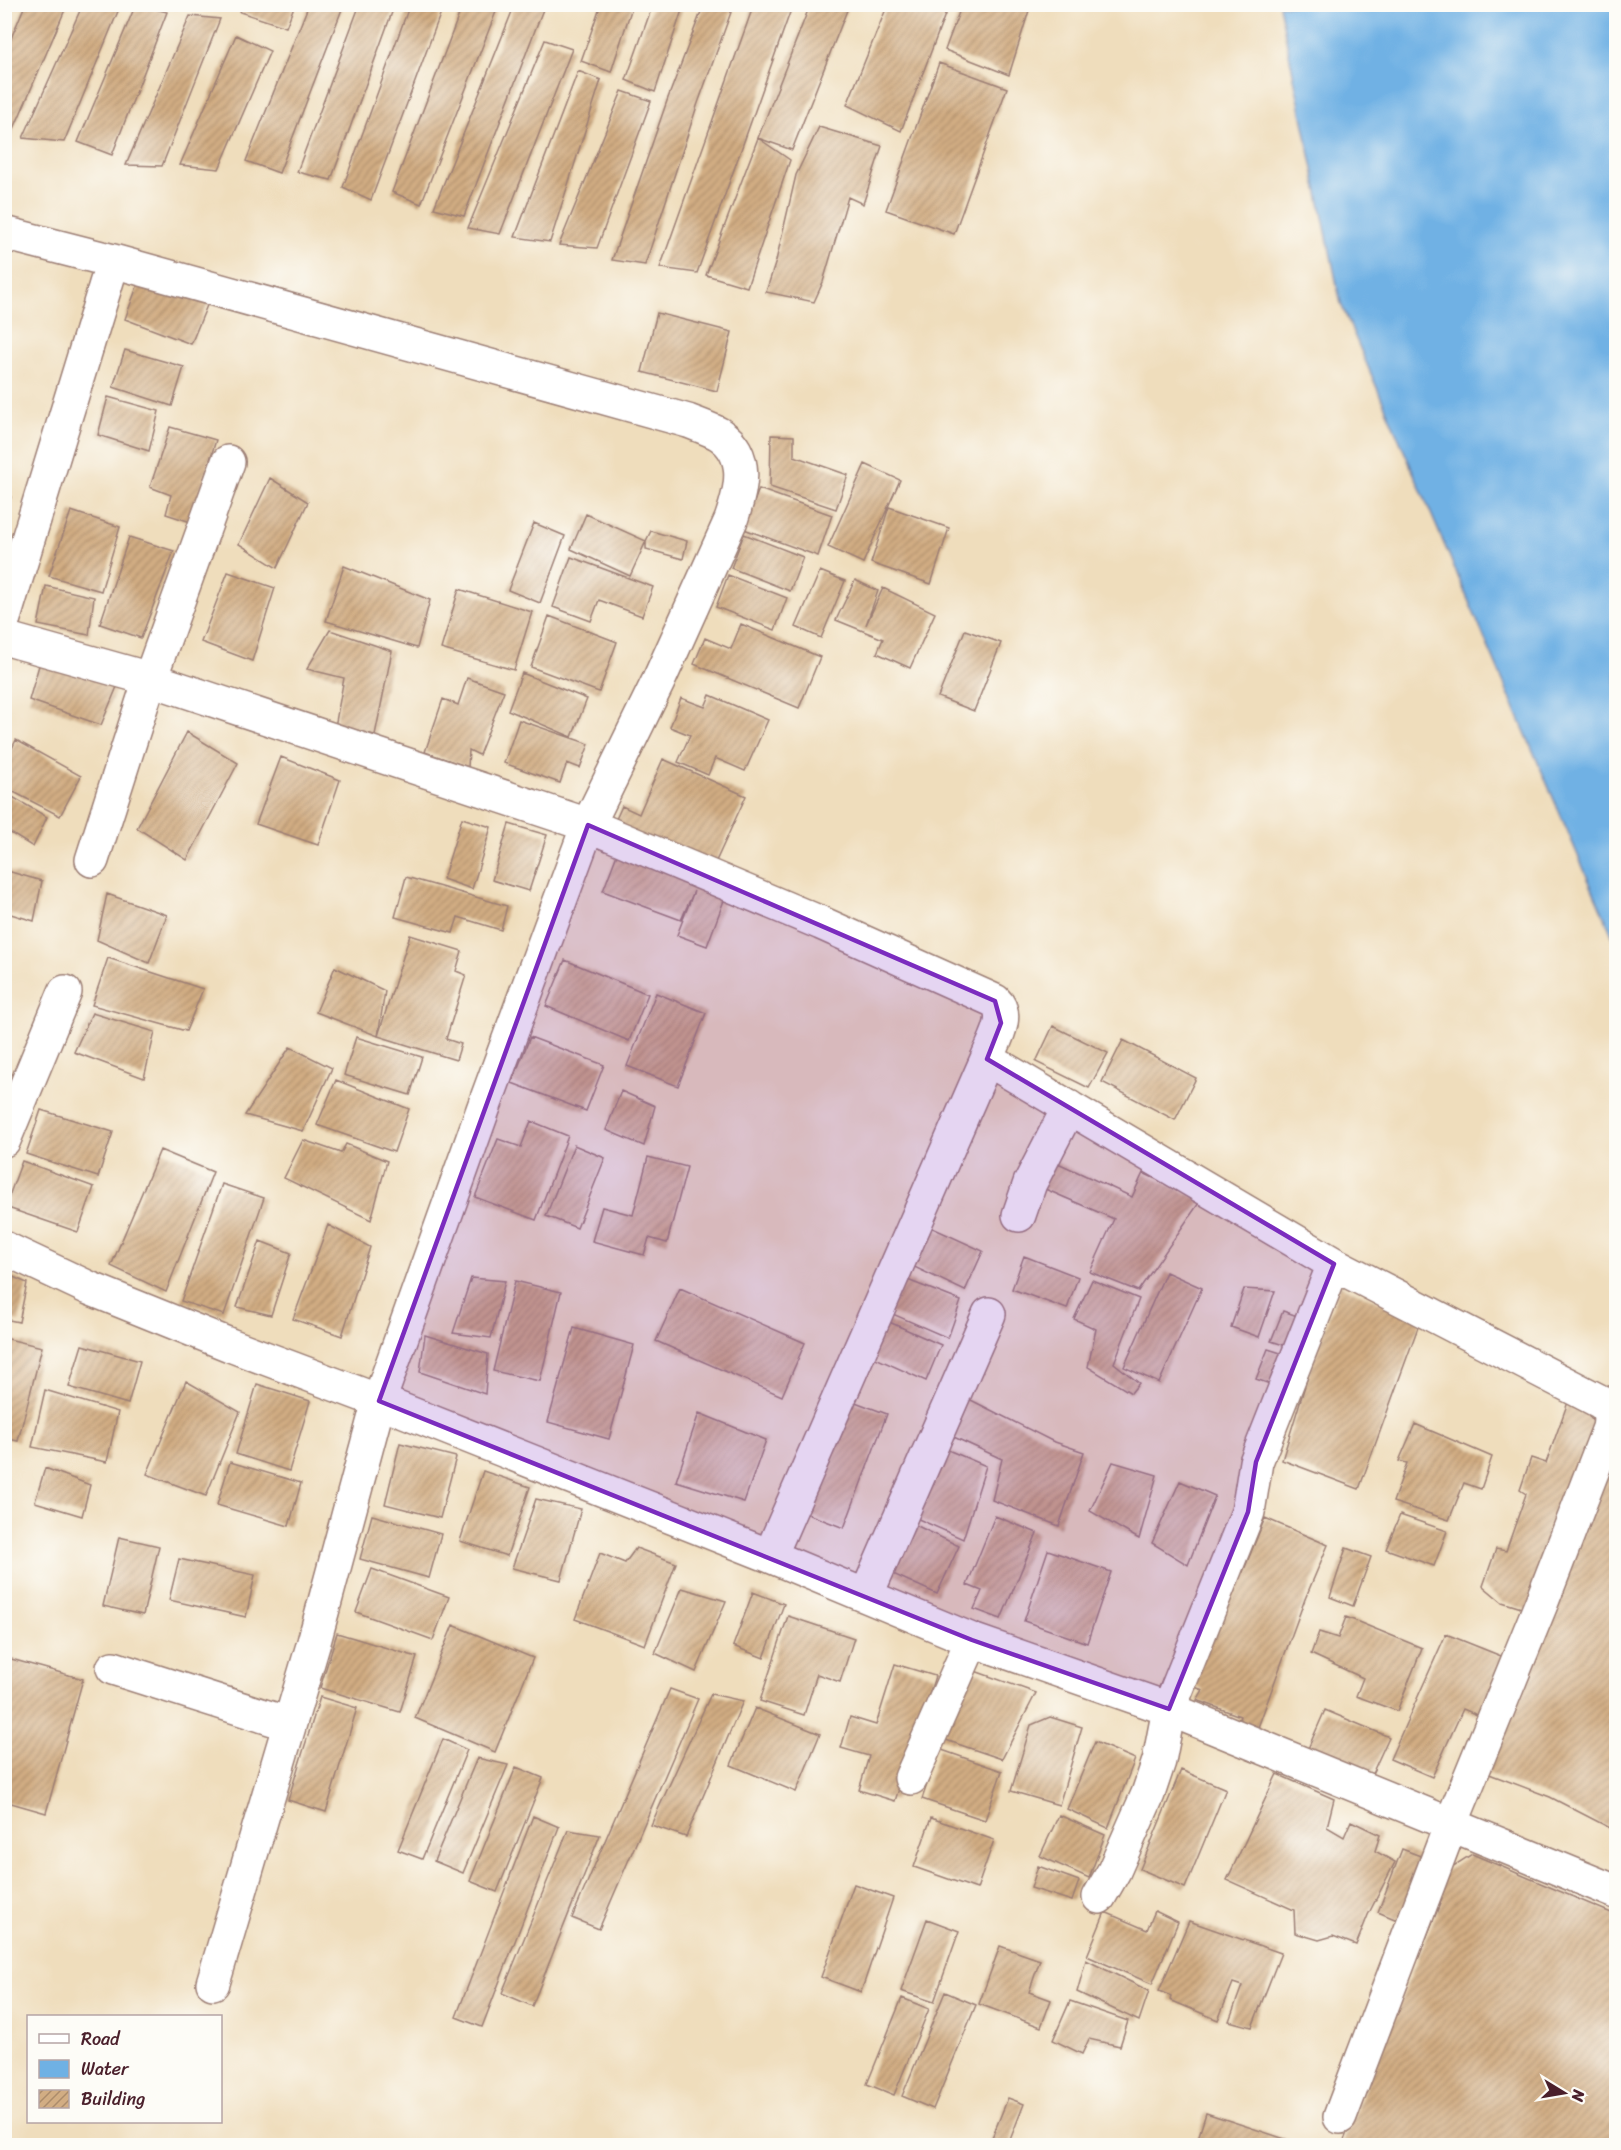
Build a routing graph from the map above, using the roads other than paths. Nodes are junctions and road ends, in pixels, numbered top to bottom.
1 (4, 233) edge
2 (113, 261) junction
3 (228, 462) dead end
4 (4, 618) edge
5 (4, 638) edge
6 (150, 679) junction
7 (588, 825) junction
8 (92, 860) dead end
9 (65, 992) dead end
10 (987, 1059) junction
11 (1069, 1107) junction
12 (4, 1140) edge
13 (1019, 1215) dead end
14 (4, 1248) edge
15 (1334, 1264) junction
16 (989, 1314) dead end
17 (379, 1401) junction
18 (770, 1556) junction
19 (866, 1596) junction
20 (972, 1640) junction
21 (113, 1668) dead end
22 (1169, 1709) junction
23 (289, 1724) junction
24 (911, 1778) dead end
25 (1450, 1824) junction
26 (1617, 1892) edge
27 (1099, 1897) dead end
28 (213, 1983) dead end
29 (1340, 2117) dead end

1 - 2 street
2 - 4 street
2 - 7 street
3 - 6 street
5 - 6 street
6 - 7 street
6 - 8 street
7 - 10 street
7 - 17 street
9 - 12 street
10 - 11 street
10 - 18 street
11 - 13 street
11 - 15 street
14 - 17 street
15 - 22 street
15 - 25 street
16 - 19 street
17 - 18 street
17 - 23 street
18 - 19 street
19 - 20 street
20 - 22 street
20 - 24 street
21 - 23 street
22 - 25 street
22 - 27 street
23 - 28 street
25 - 26 street
25 - 29 street

